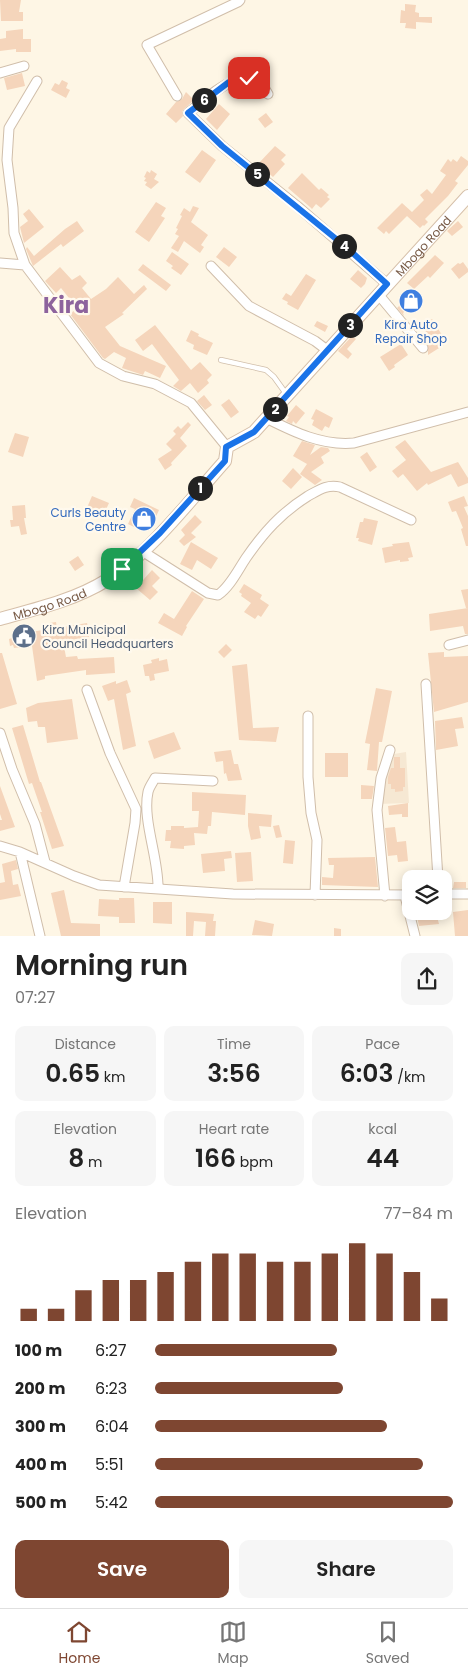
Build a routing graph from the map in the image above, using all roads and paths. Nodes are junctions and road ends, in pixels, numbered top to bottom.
1 (240, 0) edge
2 (24, 66) dead end
3 (0, 73) edge
4 (37, 81) dead end
5 (268, 94) dead end
6 (177, 96) dead end
7 (468, 196) edge
8 (0, 263) edge
9 (25, 265) junction
10 (211, 266) dead end
11 (387, 284) junction
12 (378, 294) junction
13 (422, 348) dead end
14 (327, 350) junction
15 (221, 360) dead end
16 (287, 395) junction
17 (468, 412) edge
18 (266, 418) junction
19 (226, 447) junction
20 (411, 520) dead end
21 (142, 551) junction
22 (0, 620) edge
23 (468, 640) edge
24 (449, 645) dead end
25 (426, 684) dead end
26 (87, 690) dead end
27 (308, 716) dead end
28 (0, 733) edge
29 (390, 750) dead end
30 (213, 781) dead end
31 (0, 846) edge
32 (20, 852) junction
33 (44, 862) junction
34 (437, 870) edge
35 (124, 887) junction
36 (158, 889) junction
37 (452, 894) edge
38 (468, 894) edge
39 (314, 895) junction
40 (402, 895) edge
41 (385, 896) junction
42 (412, 920) edge
43 (40, 936) edge
44 (415, 936) edge

1 - 6 street
2 - 3 street
4 - 9 street
5 - 11 street
7 - 11 main road, Mbogo Road
8 - 9 street
9 - 19 street
10 - 14 street
11 - 12 main road, Mbogo Road
12 - 13 street
12 - 14 main road, Mbogo Road
14 - 16 main road, Mbogo Road
15 - 16 lane
16 - 18 main road, Mbogo Road
17 - 18 street
18 - 19 main road, Mbogo Road
19 - 21 main road, Mbogo Road
20 - 21 street
21 - 22 main road, Mbogo Road
23 - 24 street
25 - 34 street
26 - 35 street
27 - 39 street
28 - 33 street
29 - 41 street
30 - 36 street
31 - 32 street
32 - 33 street
32 - 43 street
33 - 35 street
35 - 36 street
36 - 39 street
37 - 38 street
39 - 41 street
40 - 41 street
42 - 44 street

